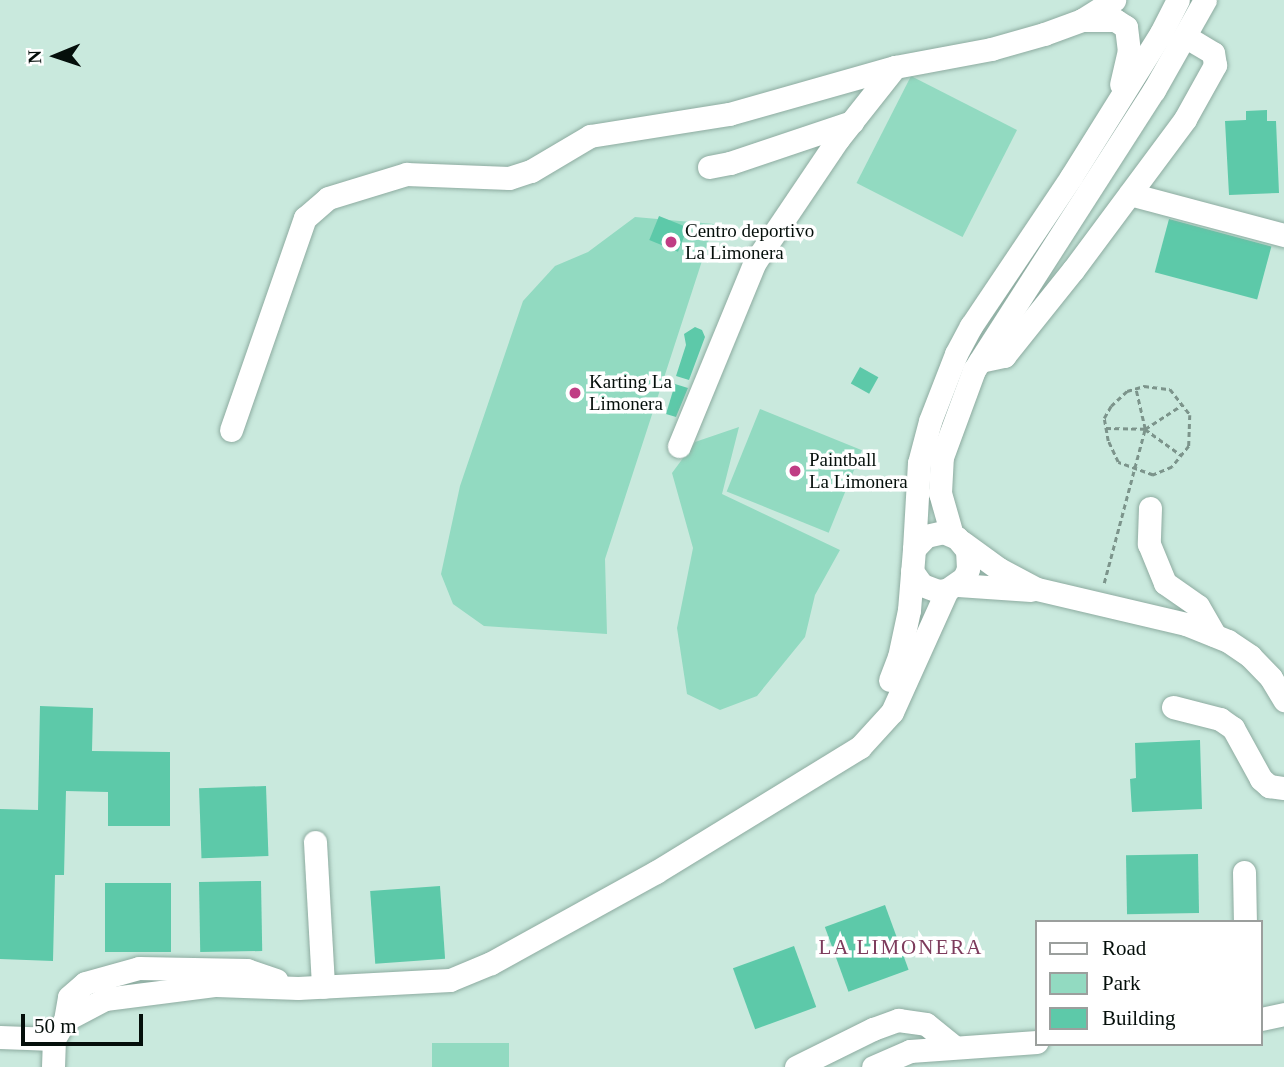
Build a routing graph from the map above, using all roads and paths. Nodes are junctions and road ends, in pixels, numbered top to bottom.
1 (1114, 0) edge
2 (1178, 0) edge
3 (1205, 0) edge
4 (1082, 20) junction
5 (1186, 37) junction
6 (895, 67) junction
7 (1116, 104) junction
8 (852, 122) junction
9 (709, 167) dead end
10 (1130, 194) junction
11 (1284, 235) edge
12 (980, 361) junction
13 (1136, 388) junction
14 (1182, 405) junction
15 (1106, 428) junction
16 (1145, 429) junction
17 (231, 430) dead end
18 (679, 446) dead end
19 (1182, 456) junction
20 (1134, 469) junction
21 (1150, 508) dead end
22 (957, 538) junction
23 (913, 560) junction
24 (952, 588) junction
25 (1037, 589) junction
26 (1099, 603) junction
27 (1215, 635) junction
28 (1284, 700) edge
29 (1173, 706) dead end
30 (860, 747) junction
31 (1284, 788) edge
32 (314, 842) dead end
33 (1244, 872) dead end
34 (1245, 920) edge
35 (323, 986) junction
36 (1284, 1014) edge
37 (1263, 1019) edge
38 (59, 1030) junction
39 (0, 1037) edge
40 (1036, 1042) edge
41 (953, 1046) junction
42 (53, 1067) edge
43 (796, 1067) edge
44 (873, 1067) edge

1 - 4 street
2 - 7 street
3 - 5 street
4 - 6 street
4 - 7 street
5 - 10 street
5 - 12 street
6 - 8 street
6 - 17 street
7 - 23 street
8 - 9 street
8 - 18 street
10 - 11 street
10 - 12 street
12 - 22 street
13 - 14 path
13 - 15 path
13 - 16 path
14 - 16 path
14 - 19 path
15 - 16 path
15 - 20 path
16 - 19 path
16 - 20 path
19 - 20 path
20 - 26 path
21 - 27 street
22 - 23 street
22 - 24 street
22 - 25 street
23 - 24 street
23 - 30 street
24 - 25 street
24 - 30 street
25 - 26 street
26 - 27 street
27 - 28 street
29 - 31 street
30 - 35 street
32 - 35 street
33 - 34 street
35 - 38 street
36 - 37 street
38 - 39 street
38 - 42 street
40 - 41 street
41 - 43 street
41 - 44 street

